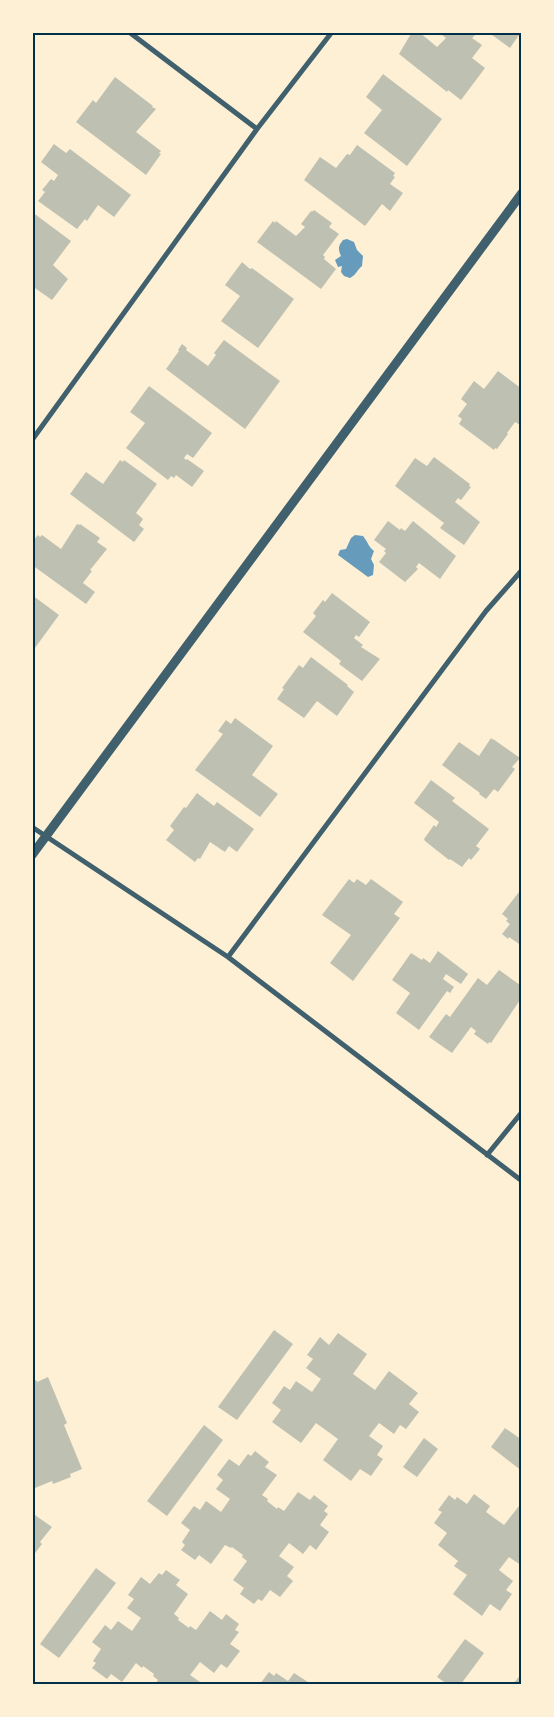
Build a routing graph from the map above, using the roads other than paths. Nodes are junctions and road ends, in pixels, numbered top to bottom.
1 (129, 32) edge
2 (332, 32) edge
3 (257, 129) junction
4 (522, 193) edge
5 (32, 440) edge
6 (522, 570) edge
7 (32, 827) edge
8 (46, 837) junction
9 (32, 855) edge
10 (228, 957) junction
11 (522, 1112) edge
12 (488, 1155) junction
13 (522, 1181) edge

1 - 3 street
2 - 3 street
3 - 5 street
4 - 8 street
6 - 10 street
7 - 8 street
8 - 9 street
8 - 10 street
10 - 12 street
11 - 12 street
12 - 13 street

